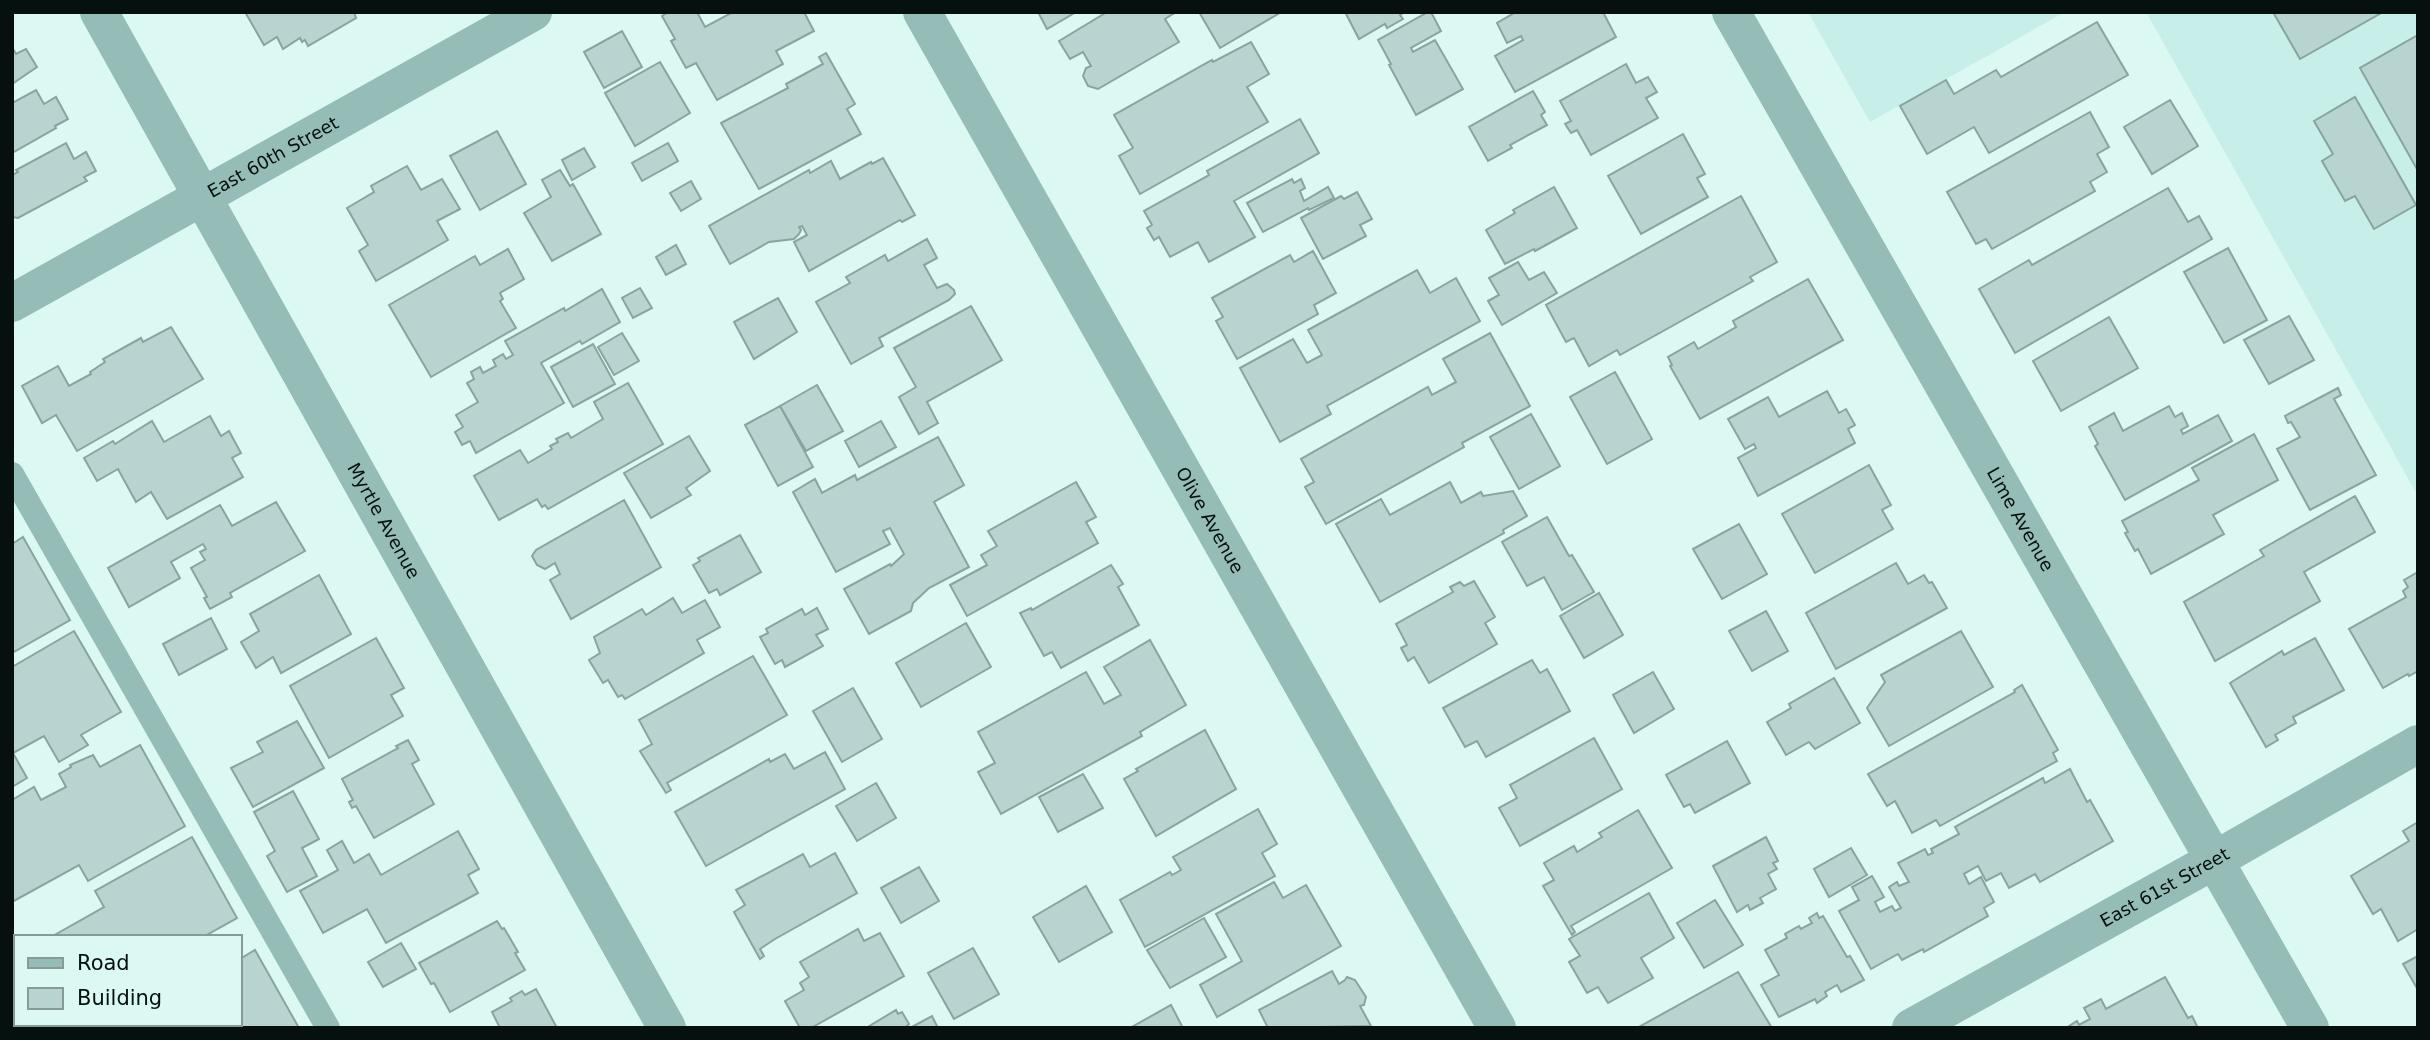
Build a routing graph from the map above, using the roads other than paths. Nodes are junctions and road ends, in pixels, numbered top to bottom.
1 (99, 12) edge
2 (533, 12) edge
3 (922, 12) edge
4 (1731, 12) edge
5 (202, 197) junction
6 (12, 303) edge
7 (12, 474) edge
8 (2418, 744) edge
9 (2213, 861) junction
10 (328, 1028) edge
11 (667, 1028) edge
12 (1497, 1028) edge
13 (1912, 1028) edge
14 (2310, 1028) edge

1 - 5 street, Myrtle Avenue
2 - 5 street, East 60th Street
3 - 12 street, Olive Avenue
4 - 9 street, Lime Avenue
5 - 6 street, East 60th Street
5 - 11 street, Myrtle Avenue
7 - 10 lane
8 - 9 street, East 61st Street
9 - 13 street, East 61st Street
9 - 14 street, Lime Avenue

